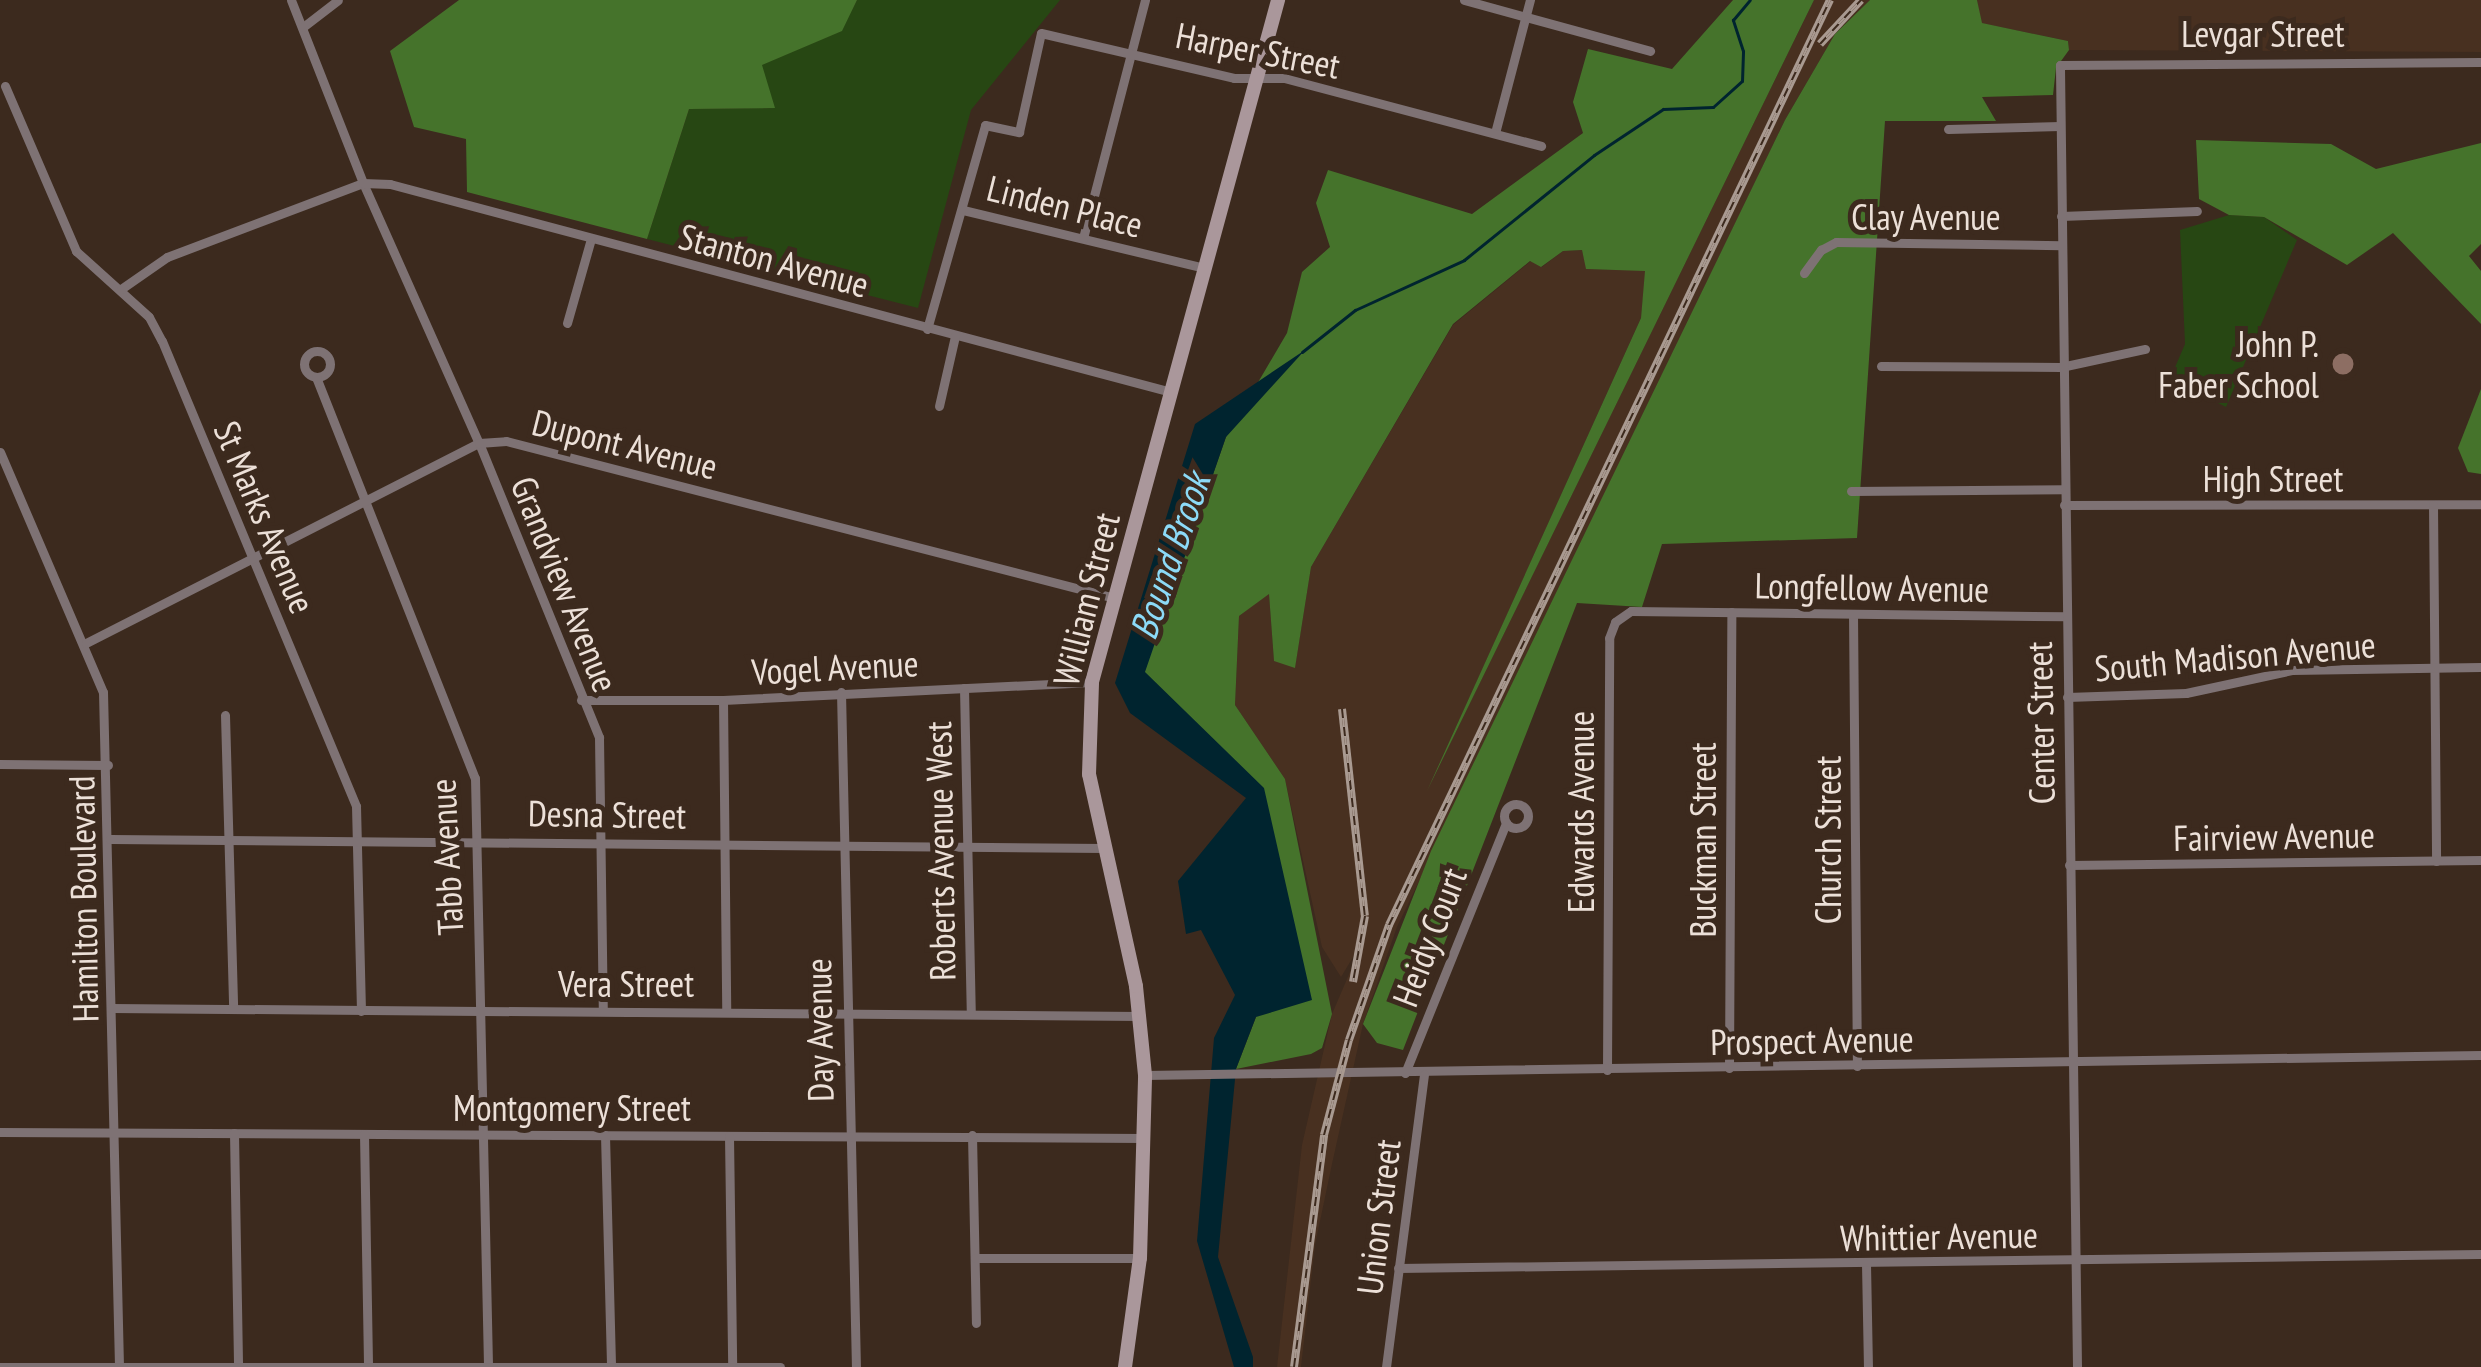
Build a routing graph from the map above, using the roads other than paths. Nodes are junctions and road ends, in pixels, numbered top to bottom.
1 (291, 0) edge
2 (338, 0) edge
3 (1145, 0) edge
4 (1278, 0) edge
5 (1464, 0) edge
6 (1530, 0) edge
7 (1526, 17) junction
8 (303, 27) junction
9 (1650, 51) dead end
10 (1131, 52) junction
11 (2481, 62) edge
12 (2060, 78) joint
13 (1256, 79) junction
14 (5, 86) dead end
15 (2060, 126) junction
16 (1948, 129) dead end
17 (1495, 133) junction
18 (1541, 146) dead end
19 (363, 183) junction
20 (964, 210) junction
21 (2197, 211) dead end
22 (2061, 216) junction
23 (1083, 238) junction
24 (591, 239) junction
25 (2061, 245) junction
26 (1204, 268) junction
27 (1804, 272) dead end
28 (121, 289) junction
29 (568, 323) dead end
30 (927, 328) junction
31 (955, 336) junction
32 (2145, 350) dead end
33 (1881, 366) dead end
34 (2061, 368) junction
35 (316, 377) dead end
36 (1171, 392) junction
37 (939, 406) dead end
38 (479, 443) junction
39 (0, 452) edge
40 (2064, 489) junction
41 (1851, 491) dead end
42 (364, 501) junction
43 (2481, 504) edge
44 (2064, 505) junction
45 (2433, 505) junction
46 (253, 559) junction
47 (1114, 598) junction
48 (1679, 612) joint
49 (1731, 612) junction
50 (1853, 614) junction
51 (2066, 616) junction
52 (86, 643) junction
53 (2481, 667) edge
54 (2435, 668) junction
55 (1092, 682) junction
56 (964, 688) junction
57 (841, 692) junction
58 (2067, 697) junction
59 (581, 700) junction
60 (723, 700) junction
61 (225, 715) dead end
62 (0, 764) edge
63 (108, 765) junction
64 (1506, 823) dead end
65 (228, 836) junction
66 (358, 838) junction
67 (110, 839) junction
68 (476, 839) junction
69 (599, 841) junction
70 (724, 842) junction
71 (843, 844) junction
72 (966, 844) junction
73 (1104, 848) junction
74 (2481, 860) edge
75 (2436, 861) junction
76 (2068, 865) junction
77 (233, 1006) junction
78 (111, 1008) junction
79 (362, 1011) junction
80 (480, 1011) junction
81 (603, 1011) junction
82 (726, 1012) junction
83 (846, 1012) junction
84 (971, 1013) junction
85 (1141, 1016) junction
86 (2481, 1055) edge
87 (2071, 1062) junction
88 (1857, 1066) junction
89 (1729, 1068) junction
90 (1607, 1070) junction
91 (1406, 1073) junction
92 (1424, 1074) junction
93 (1145, 1076) junction
94 (116, 1130) junction
95 (0, 1132) edge
96 (234, 1133) junction
97 (364, 1134) junction
98 (483, 1135) junction
99 (972, 1135) junction
100 (605, 1136) junction
101 (729, 1136) junction
102 (848, 1136) junction
103 (1144, 1138) junction
104 (2481, 1254) edge
105 (975, 1258) junction
106 (1140, 1258) junction
107 (2076, 1262) junction
108 (1866, 1264) junction
109 (1398, 1268) junction
110 (976, 1323) dead end
111 (488, 1363) junction
112 (611, 1363) junction
113 (119, 1365) edge
114 (732, 1365) edge
115 (238, 1366) edge
116 (368, 1366) edge
117 (0, 1367) edge
118 (780, 1367) edge
119 (856, 1367) edge
120 (1125, 1367) edge
121 (1386, 1367) edge
122 (1868, 1367) edge
123 (2077, 1367) edge

1 - 8 street, Grandview Avenue
2 - 8 street
3 - 10 street
4 - 13 main road, William Street
5 - 7 street
6 - 7 street
7 - 9 street
7 - 17 street
8 - 19 street, Grandview Avenue
10 - 13 street, Harper Street
10 - 20 street, Harper Street
10 - 23 street
11 - 12 street, Levgar Street
12 - 15 street, Center Street
13 - 17 street, Harper Street
13 - 26 main road, William Street
14 - 28 street, St Marks Avenue
15 - 16 street
15 - 22 street, Center Street
17 - 18 street, Harper Street
19 - 24 street, Stanton Avenue
19 - 28 street
19 - 38 street, Grandview Avenue
20 - 23 street, Linden Place
20 - 30 street, Linden Place
21 - 22 street
22 - 25 street, Center Street
23 - 26 street, Linden Place
24 - 29 street
24 - 30 street, Stanton Avenue
25 - 27 street, Clay Avenue
25 - 34 street, Center Street
26 - 36 main road, William Street
28 - 46 street, St Marks Avenue
30 - 31 street, Stanton Avenue
31 - 36 street, Stanton Avenue
31 - 37 street
32 - 34 street
33 - 34 street
34 - 40 street, Center Street
35 - 42 street, Tabb Avenue
36 - 47 main road, William Street
38 - 42 street, Dupont Avenue
38 - 47 street, Dupont Avenue
38 - 59 street, Grandview Avenue
39 - 52 street, Hamilton Boulevard
40 - 41 street
40 - 44 street, Center Street
42 - 46 street, Dupont Avenue
42 - 68 street, Tabb Avenue
43 - 45 street, High Street
44 - 45 street, High Street
44 - 51 street, Center Street
45 - 54 street
46 - 52 street, Dupont Avenue
46 - 66 street, St Marks Avenue
47 - 55 main road, William Street
48 - 49 street, Longfellow Avenue
48 - 90 street, Edwards Avenue
49 - 50 street, Longfellow Avenue
49 - 89 street, Buckman Street
50 - 51 street, Longfellow Avenue
50 - 88 street, Church Street
51 - 58 street, Center Street
52 - 63 street, Hamilton Boulevard
53 - 54 street, South Madison Avenue
54 - 58 street, South Madison Avenue
54 - 75 street
55 - 56 street, Vogel Avenue
55 - 73 main road, William Street
56 - 57 street, Vogel Avenue
56 - 72 street, Roberts Avenue West
57 - 60 street, Vogel Avenue
57 - 71 street, Day Avenue
58 - 76 street, Center Street
59 - 60 street, Vogel Avenue
59 - 69 street, Grandview Avenue
60 - 70 street
61 - 65 street
62 - 63 street
63 - 67 street, Hamilton Boulevard
64 - 91 street, Heidy Court
65 - 66 street, Desna Street
65 - 67 street, Desna Street
65 - 77 street
66 - 68 street, Desna Street
66 - 79 street, St Marks Avenue
67 - 78 street, Hamilton Boulevard
68 - 69 street, Desna Street
68 - 80 street, Tabb Avenue
69 - 70 street, Desna Street
69 - 81 street, Grandview Avenue
70 - 71 street, Desna Street
70 - 82 street
71 - 72 street, Desna Street
71 - 83 street, Day Avenue
72 - 73 street, Desna Street
72 - 84 street, Roberts Avenue West
73 - 85 main road, William Street
74 - 75 street, Fairview Avenue
75 - 76 street, Fairview Avenue
76 - 87 street, Center Street
77 - 78 street, Vera Street
77 - 79 street, Vera Street
78 - 94 street, Hamilton Boulevard
79 - 80 street, Vera Street
80 - 81 street, Vera Street
80 - 98 street, Tabb Avenue
81 - 82 street, Vera Street
82 - 83 street, Vera Street
83 - 84 street, Vera Street
83 - 102 street, Day Avenue
84 - 85 street, Vera Street
85 - 93 main road, William Street
86 - 87 street, Prospect Avenue
87 - 88 street, Prospect Avenue
87 - 107 street, Center Street
88 - 89 street, Prospect Avenue
89 - 90 street, Prospect Avenue
90 - 92 street, Prospect Avenue
91 - 92 street, Prospect Avenue
91 - 93 street, Prospect Avenue
92 - 109 street, Union Street
93 - 103 main road, William Street
94 - 95 street, Montgomery Street
94 - 96 street, Montgomery Street
94 - 113 street, Hamilton Boulevard
96 - 97 street, Montgomery Street
96 - 115 street
97 - 98 street, Montgomery Street
97 - 116 street
98 - 100 street, Montgomery Street
98 - 111 street, Tabb Avenue
99 - 102 street, Montgomery Street
99 - 103 street, Montgomery Street
99 - 105 street
100 - 101 street, Montgomery Street
100 - 112 street
101 - 102 street, Montgomery Street
101 - 114 street
102 - 119 street, Day Avenue
103 - 106 main road, William Street
104 - 107 street, Whittier Avenue
105 - 106 street
105 - 110 street
106 - 120 main road, William Street
107 - 108 street, Whittier Avenue
107 - 123 street, Center Street
108 - 109 street, Whittier Avenue
108 - 122 street
109 - 121 street, Union Street
111 - 112 street
111 - 116 street
112 - 114 street
113 - 115 street
113 - 117 street
114 - 118 street
115 - 116 street

